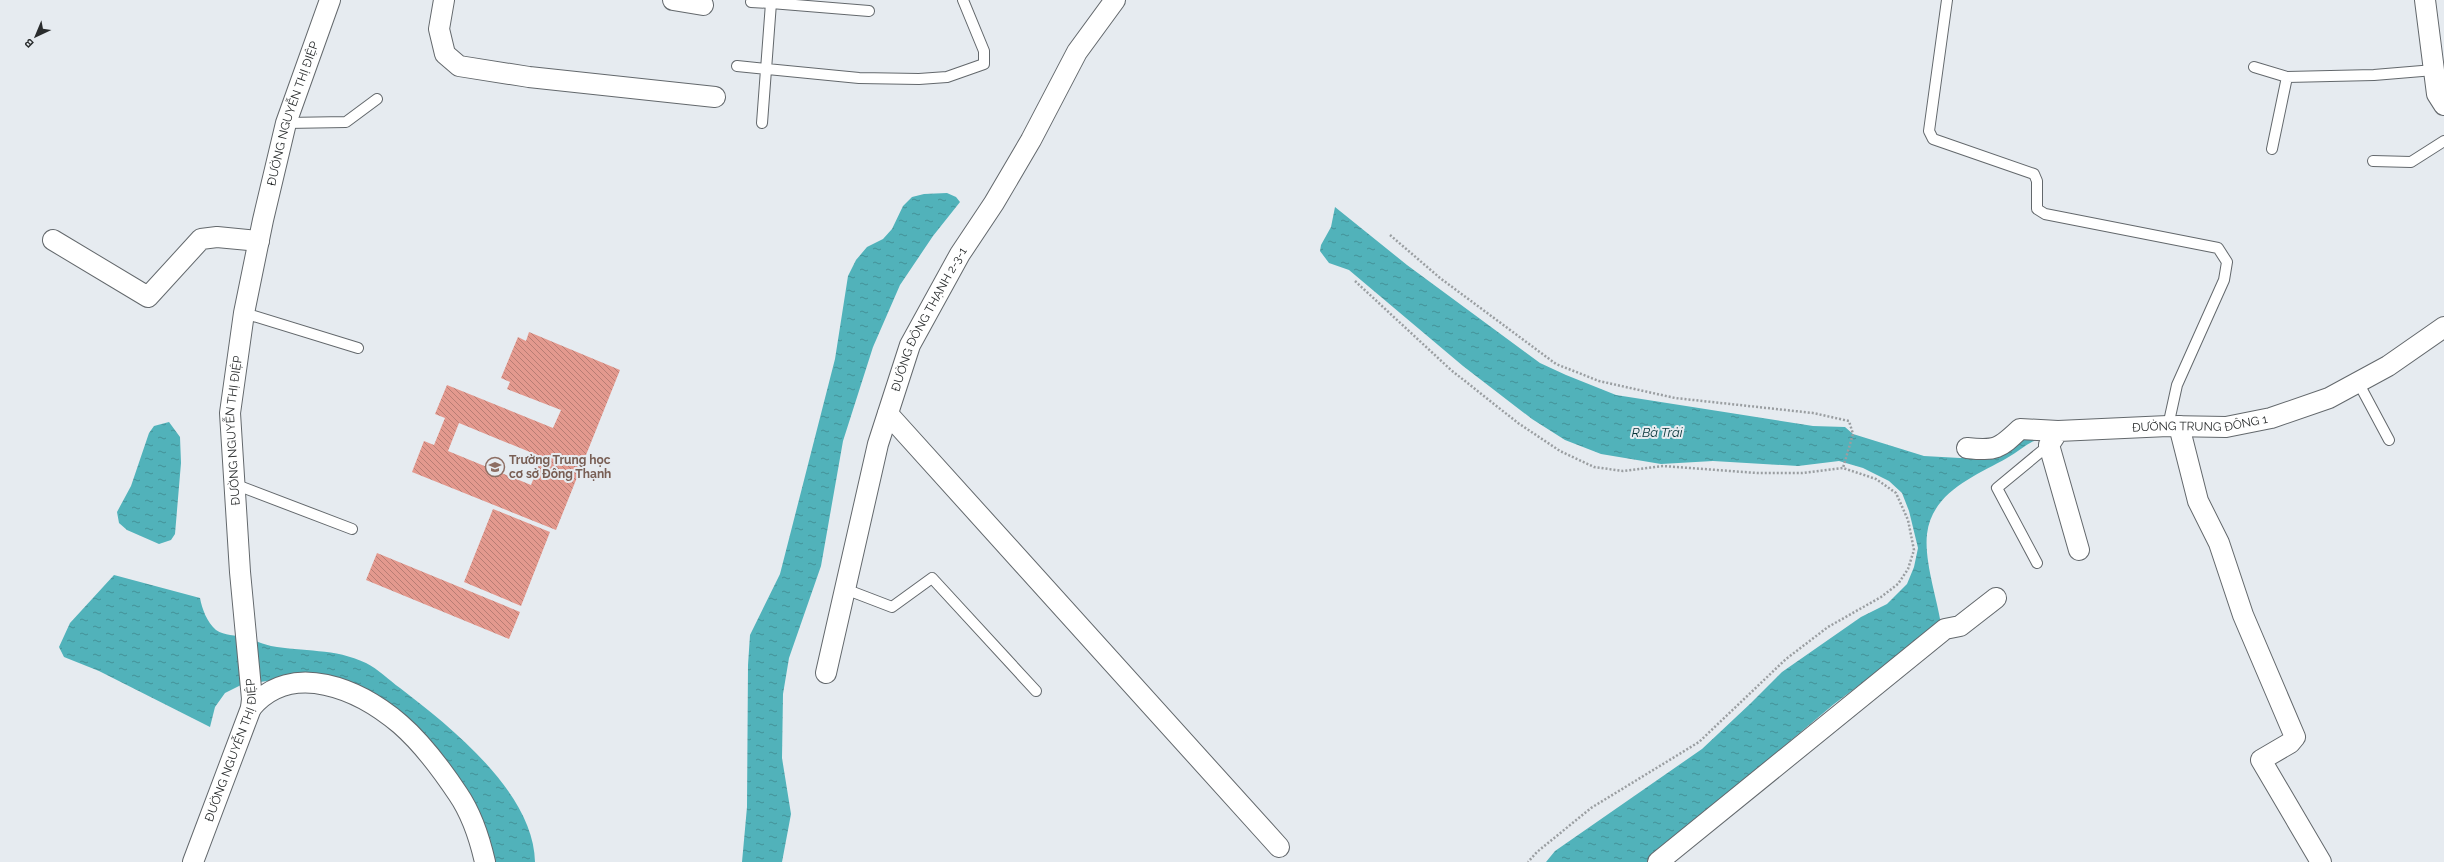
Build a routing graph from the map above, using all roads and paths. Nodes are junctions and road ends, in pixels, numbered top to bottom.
1 (330, 0) edge
2 (444, 0) edge
3 (673, 0) edge
4 (963, 0) edge
5 (1115, 0) edge
6 (1947, 0) edge
7 (2425, 0) edge
8 (751, 2) dead end
9 (771, 3) junction
10 (703, 5) dead end
11 (869, 11) dead end
12 (737, 66) dead end
13 (2254, 67) dead end
14 (765, 70) junction
15 (2434, 70) junction
16 (2287, 77) junction
17 (715, 97) dead end
18 (377, 99) dead end
19 (2444, 105) edge
20 (286, 123) junction
21 (762, 123) dead end
22 (2444, 141) edge
23 (2272, 149) dead end
24 (2373, 161) dead end
25 (1390, 235) dead end
26 (53, 240) dead end
27 (259, 241) junction
28 (1354, 281) dead end
29 (244, 313) junction
30 (2444, 328) edge
31 (358, 348) dead end
32 (2358, 382) junction
33 (888, 414) junction
34 (2174, 426) junction
35 (2054, 438) junction
36 (2389, 440) dead end
37 (1967, 448) dead end
38 (1843, 468) junction
39 (234, 484) junction
40 (352, 529) dead end
41 (2079, 550) dead end
42 (2037, 563) dead end
43 (845, 589) junction
44 (1996, 598) dead end
45 (826, 673) dead end
46 (1036, 691) dead end
47 (252, 703) junction
48 (1279, 847) dead end
49 (193, 862) edge
50 (485, 862) edge
51 (1528, 862) edge
52 (1658, 862) edge
53 (2322, 862) edge

1 - 20 street, ĐƯỜNG NGUYỄN THỊ ĐIỆP
2 - 17 street
3 - 10 street
4 - 14 lane
5 - 33 street, ĐƯỜNG ĐÔNG THẠNH 2-3-1
6 - 34 lane
7 - 15 street
8 - 9 lane
9 - 11 lane
9 - 14 lane
12 - 14 lane
13 - 16 lane
14 - 21 lane
15 - 16 lane
15 - 19 street
16 - 23 lane
18 - 20 lane
20 - 27 street, ĐƯỜNG NGUYỄN THỊ ĐIỆP
22 - 24 lane
25 - 38 path
26 - 27 street
27 - 29 street, ĐƯỜNG NGUYỄN THỊ ĐIỆP
28 - 38 path
29 - 31 lane
29 - 39 street, ĐƯỜNG NGUYỄN THỊ ĐIỆP
30 - 32 street, ĐƯỜNG TRUNG ĐÔNG 1
32 - 34 street, ĐƯỜNG TRUNG ĐÔNG 1
32 - 36 lane
33 - 43 street, ĐƯỜNG ĐÔNG THẠNH 2-3-1
33 - 48 street
34 - 35 street, ĐƯỜNG TRUNG ĐÔNG 1
34 - 53 street
35 - 37 street, ĐƯỜNG TRUNG ĐÔNG 1
35 - 41 street
35 - 42 lane
38 - 51 path
39 - 40 lane
39 - 47 street, ĐƯỜNG NGUYỄN THỊ ĐIỆP
43 - 45 street, ĐƯỜNG ĐÔNG THẠNH 2-3-1
43 - 46 lane
44 - 52 street
47 - 49 street, ĐƯỜNG NGUYỄN THỊ ĐIỆP
47 - 50 street

